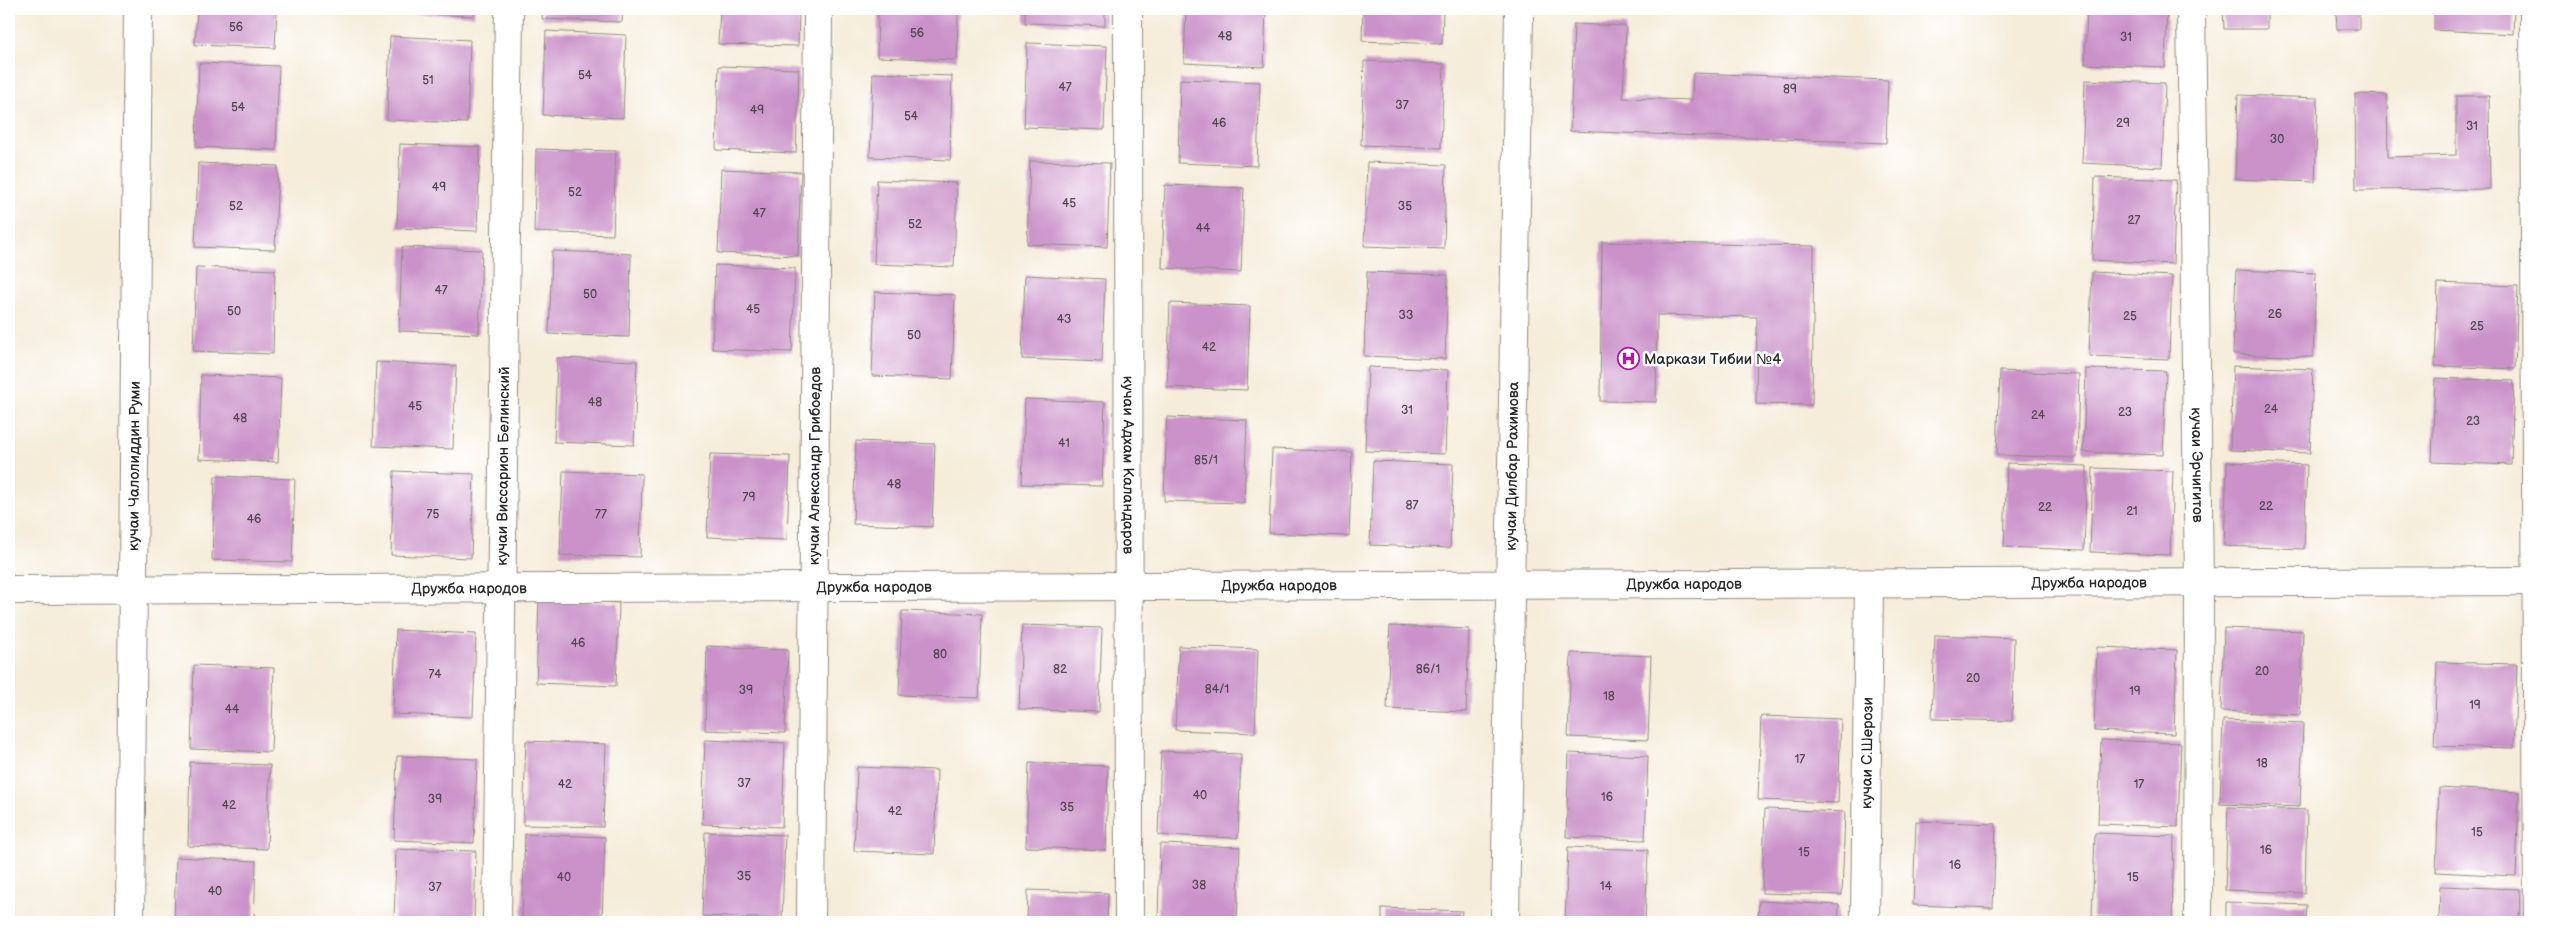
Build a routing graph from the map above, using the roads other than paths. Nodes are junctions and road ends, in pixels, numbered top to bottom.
1 (138, 9) edge
2 (508, 9) edge
3 (818, 9) edge
4 (1128, 9) edge
5 (1519, 9) edge
6 (2192, 9) edge
7 (2534, 9) edge
8 (2543, 581) edge
9 (2199, 582) junction
10 (1869, 584) junction
11 (1510, 585) junction
12 (1128, 586) junction
13 (814, 588) junction
14 (501, 589) junction
15 (9, 590) edge
16 (133, 590) junction
17 (130, 922) edge
18 (497, 922) edge
19 (811, 922) edge
20 (1129, 922) edge
21 (1505, 922) edge
22 (1865, 922) edge
23 (2198, 922) edge
24 (2538, 922) edge

1 - 16 street, кучаи Чалолиддин Руми
2 - 14 street, кучаи Виссарион Белинский
3 - 13 street, кучаи Александр Грибоедов
4 - 12 street, кучаи Адхам Каландаров
5 - 11 street, кучаи Дилбар Рахимова
6 - 9 street, кучаи Эрчигитов
7 - 8 street
8 - 9 street, Дружба народов
8 - 24 street
9 - 10 street, Дружба народов
9 - 23 street, кучаи Эрчигитов
10 - 11 street, Дружба народов
10 - 22 street, кучаи С.Шерози
11 - 12 street, Дружба народов
11 - 21 street, кучаи Дилбар Рахимова
12 - 13 street, Дружба народов
12 - 20 street, кучаи Адхам Каландаров
13 - 14 street, Дружба народов
13 - 19 street, кучаи Александр Грибоедов
14 - 16 street, Дружба народов
14 - 18 street, кучаи Виссарион Белинский
15 - 16 street, Дружба народов
16 - 17 street, кучаи Чалолиддин Руми

